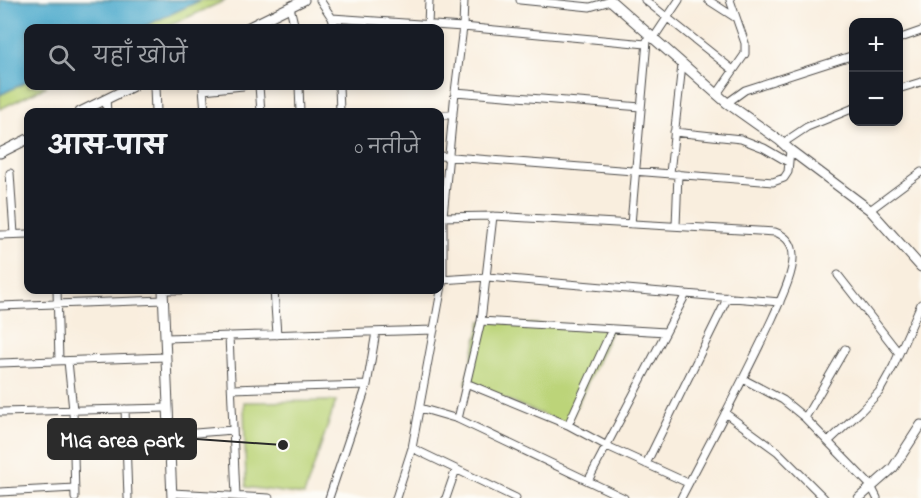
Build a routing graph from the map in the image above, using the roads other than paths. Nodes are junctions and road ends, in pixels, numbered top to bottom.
1 (304, 0) edge
2 (320, 0) edge
3 (429, 0) edge
4 (464, 0) edge
5 (520, 0) edge
6 (610, 0) edge
7 (645, 0) edge
8 (679, 0) edge
9 (708, 0) edge
10 (730, 0) edge
11 (544, 1) edge
12 (290, 7) junction
13 (666, 17) junction
14 (332, 18) junction
15 (736, 18) junction
16 (260, 24) edge
17 (294, 24) edge
18 (334, 24) edge
19 (401, 24) edge
20 (424, 24) edge
21 (444, 27) edge
22 (463, 27) junction
23 (921, 32) edge
24 (903, 37) edge
25 (649, 40) junction
26 (849, 57) edge
27 (682, 64) junction
28 (733, 70) junction
29 (921, 82) edge
30 (903, 87) edge
31 (125, 90) edge
32 (155, 90) edge
33 (203, 90) edge
34 (259, 90) edge
35 (299, 90) edge
36 (339, 90) edge
37 (455, 92) junction
38 (717, 94) junction
39 (106, 99) junction
40 (726, 103) junction
41 (641, 107) junction
42 (88, 108) edge
43 (107, 108) edge
44 (156, 108) edge
45 (205, 108) edge
46 (261, 108) edge
47 (300, 108) edge
48 (340, 108) edge
49 (849, 110) edge
50 (444, 115) edge
51 (453, 115) junction
52 (674, 132) junction
53 (24, 141) edge
54 (786, 147) junction
55 (0, 153) edge
56 (444, 156) edge
57 (449, 156) junction
58 (788, 162) junction
59 (635, 171) junction
60 (921, 172) edge
61 (10, 173) dead end
62 (674, 174) junction
63 (444, 194) edge
64 (870, 210) junction
65 (493, 216) junction
66 (444, 217) edge
67 (631, 224) junction
68 (676, 226) junction
69 (14, 234) junction
70 (24, 234) edge
71 (0, 235) edge
72 (921, 267) edge
73 (838, 276) dead end
74 (487, 277) junction
75 (444, 280) edge
76 (57, 294) edge
77 (152, 294) edge
78 (163, 294) edge
79 (274, 294) edge
80 (439, 294) edge
81 (686, 294) junction
82 (728, 297) junction
83 (780, 302) junction
84 (58, 303) junction
85 (921, 304) edge
86 (0, 306) edge
87 (481, 321) junction
88 (612, 329) junction
89 (434, 330) junction
90 (376, 332) junction
91 (666, 332) junction
92 (277, 335) junction
93 (229, 336) junction
94 (166, 338) junction
95 (845, 349) dead end
96 (898, 352) junction
97 (166, 357) junction
98 (59, 361) junction
99 (68, 361) junction
100 (0, 363) edge
101 (743, 379) junction
102 (466, 383) junction
103 (367, 385) junction
104 (232, 389) junction
105 (168, 408) junction
106 (420, 408) junction
107 (124, 409) junction
108 (73, 410) junction
109 (0, 412) edge
110 (725, 413) junction
111 (805, 418) junction
112 (458, 419) junction
113 (568, 425) junction
114 (921, 425) edge
115 (233, 430) junction
116 (170, 435) junction
117 (829, 441) junction
118 (607, 446) junction
119 (412, 448) junction
120 (646, 464) junction
121 (456, 469) junction
122 (588, 481) junction
123 (688, 483) junction
124 (871, 486) junction
125 (75, 488) junction
126 (0, 492) edge
127 (172, 496) edge
128 (236, 496) junction
129 (621, 497) edge
130 (75, 498) edge
131 (128, 498) edge
132 (270, 498) edge
133 (329, 498) edge
134 (396, 498) edge
135 (446, 498) edge
136 (516, 498) edge
137 (681, 498) edge
138 (824, 498) edge
139 (859, 498) edge
140 (877, 498) edge

1 - 12 street
2 - 14 street
3 - 20 street
4 - 22 street
5 - 11 street
6 - 11 street
6 - 25 street
7 - 13 street
8 - 13 street
9 - 15 street
10 - 15 street
12 - 16 street
12 - 17 street
13 - 25 street
13 - 28 street
14 - 18 street
14 - 19 street
15 - 28 street
21 - 22 street
22 - 25 street
22 - 37 street
23 - 24 street
25 - 27 street
25 - 41 street
26 - 40 street
27 - 38 street
27 - 52 street
28 - 38 street
29 - 30 street
31 - 39 street
32 - 44 street
33 - 45 street
34 - 46 street
35 - 47 street
36 - 48 street
37 - 41 street
37 - 51 street
38 - 40 street
39 - 42 street
39 - 43 street
40 - 54 street
41 - 59 street
49 - 54 street
50 - 51 street
51 - 57 street
52 - 58 street
52 - 62 street
53 - 55 street
54 - 58 street
54 - 64 street
56 - 57 street
57 - 59 street
57 - 63 street
58 - 62 street
59 - 62 street
59 - 67 street
60 - 64 street
61 - 69 street
62 - 68 street
64 - 72 street
65 - 66 street
65 - 67 street
65 - 74 street
67 - 68 street
68 - 83 street
69 - 70 street
69 - 71 street
73 - 96 street
74 - 75 street
74 - 81 street
74 - 87 street
76 - 84 street
77 - 84 street
78 - 94 street
79 - 92 street
80 - 89 street
81 - 82 street
81 - 91 street
82 - 83 street
82 - 120 street
83 - 101 street
84 - 86 street
84 - 98 street
85 - 96 street
87 - 88 street
87 - 102 street
88 - 91 street
88 - 113 street
89 - 90 street
89 - 106 street
90 - 92 street
90 - 103 street
91 - 118 street
92 - 93 street
93 - 94 street
93 - 104 street
94 - 97 street
95 - 111 street
96 - 117 street
97 - 99 street
97 - 105 street
98 - 99 street
98 - 100 street
99 - 108 street
101 - 110 street
101 - 111 street
102 - 112 street
102 - 113 street
103 - 104 street
103 - 133 street
104 - 115 street
105 - 107 street
105 - 116 street
106 - 112 street
106 - 119 street
107 - 108 street
107 - 131 street
108 - 109 street
108 - 125 street
110 - 123 street
110 - 138 street
111 - 117 street
112 - 122 street
113 - 118 street
114 - 124 street
115 - 116 street
115 - 128 street
116 - 127 street
117 - 124 street
118 - 120 street
118 - 122 street
119 - 121 street
119 - 134 street
120 - 123 street
121 - 135 street
121 - 136 street
122 - 129 street
123 - 137 street
124 - 139 street
124 - 140 street
125 - 126 street
125 - 130 street
127 - 128 street
128 - 132 street

